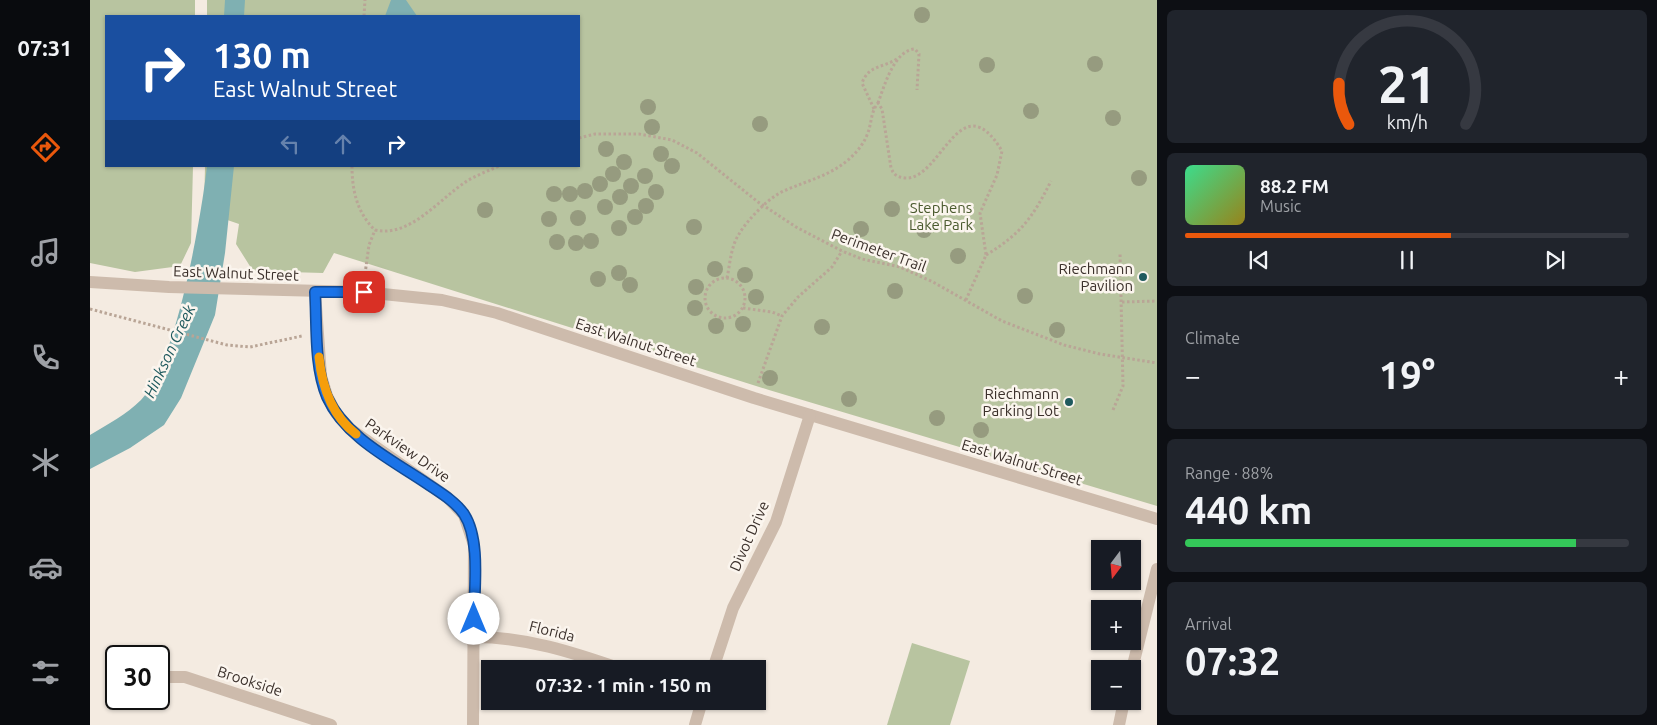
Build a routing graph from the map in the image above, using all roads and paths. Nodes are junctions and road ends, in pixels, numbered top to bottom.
1 (365, 0) edge
2 (364, 15) edge
3 (901, 56) junction
4 (917, 90) dead end
5 (878, 104) junction
6 (874, 109) junction
7 (580, 138) edge
8 (352, 167) edge
9 (497, 167) edge
10 (1051, 181) dead end
11 (763, 206) junction
12 (375, 230) junction
13 (842, 251) junction
14 (1120, 253) dead end
15 (986, 255) junction
16 (727, 278) junction
17 (90, 282) edge
18 (315, 292) junction
19 (364, 292) junction
20 (1157, 300) edge
21 (965, 302) junction
22 (1122, 302) junction
23 (743, 308) junction
24 (90, 309) edge
25 (782, 316) junction
26 (317, 332) junction
27 (1124, 358) junction
28 (1157, 363) edge
29 (754, 398) junction
30 (1113, 410) dead end
31 (810, 415) junction
32 (1157, 519) edge
33 (1157, 569) edge
34 (474, 637) junction
35 (595, 660) edge
36 (716, 660) edge
37 (1134, 660) edge
38 (170, 677) edge
39 (699, 710) edge
40 (1122, 710) edge
41 (330, 725) edge
42 (473, 725) edge
43 (695, 725) edge
44 (1118, 725) edge

1 - 2 path
3 - 4 path
3 - 5 path
3 - 6 path
5 - 6 path
5 - 15 path
6 - 11 path
7 - 11 path, Perimeter Trail
8 - 12 path
9 - 12 path
10 - 15 path
11 - 13 path, Perimeter Trail
11 - 16 path
12 - 19 path
13 - 21 path, Perimeter Trail
13 - 25 path
14 - 22 path
15 - 21 path
16 - 23 path
16 - 23 path
17 - 18 street, East Walnut Street
18 - 19 street, East Walnut Street
18 - 26 street, Parkview Drive
19 - 29 street, East Walnut Street
20 - 22 path
21 - 27 path, Perimeter Trail
22 - 27 path
23 - 25 path
24 - 26 path
25 - 29 path
26 - 34 street, Parkview Drive
27 - 28 path, Perimeter Trail
27 - 30 path
29 - 31 street, East Walnut Street
31 - 32 street, East Walnut Street
31 - 36 street, Divot Drive
33 - 37 street
34 - 35 street, Florida
34 - 42 street, Parkview Drive
38 - 41 street, Brookside
39 - 43 street
40 - 44 street

